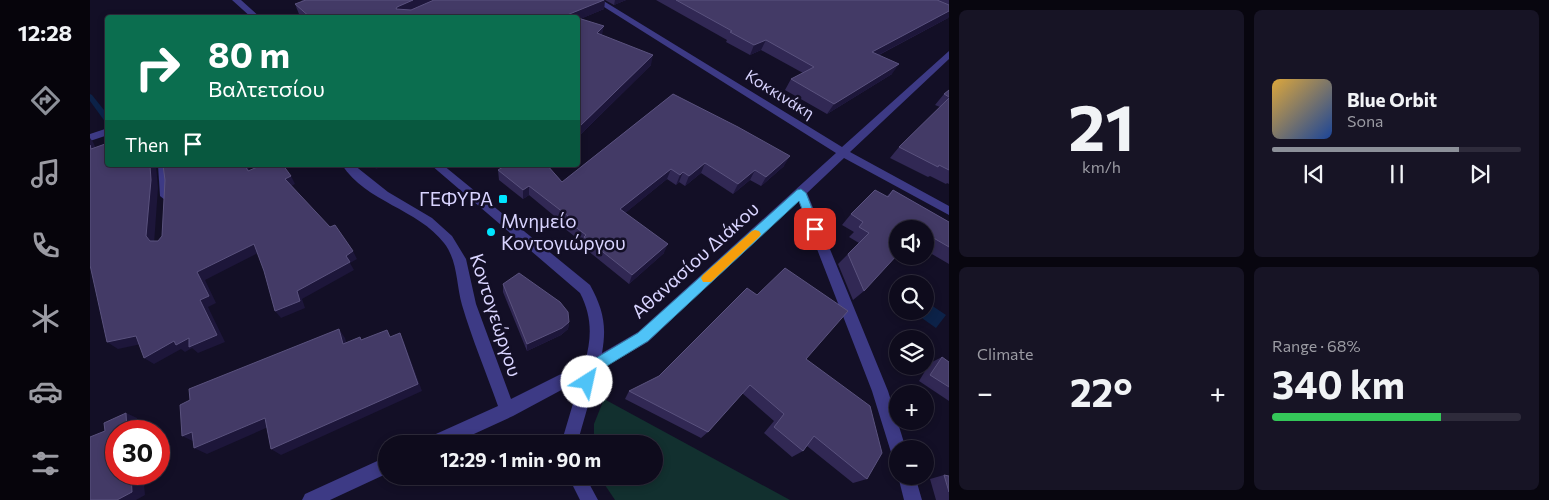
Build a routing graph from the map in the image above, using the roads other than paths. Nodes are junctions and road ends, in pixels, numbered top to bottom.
1 (236, 0) edge
2 (598, 0) edge
3 (254, 15) edge
4 (949, 54) edge
5 (105, 132) edge
6 (90, 138) edge
7 (844, 153) junction
8 (163, 167) edge
9 (349, 167) edge
10 (438, 167) edge
11 (801, 193) junction
12 (164, 207) edge
13 (949, 211) edge
14 (591, 368) junction
15 (507, 410) junction
16 (453, 435) edge
17 (572, 435) edge
18 (895, 440) edge
19 (378, 469) edge
20 (581, 485) edge
21 (909, 485) edge
22 (311, 500) edge
23 (589, 500) edge
24 (913, 500) edge

1 - 3 street
2 - 7 street, Κοκκινάκη
4 - 7 street, Αθανασίου Διάκου
5 - 6 street
7 - 11 street, Αθανασίου Διάκου
7 - 13 street, Κοκκινάκη
8 - 12 lane
9 - 15 street, Κοντογεώργου
10 - 14 street
11 - 14 street, Αθανασίου Διάκου
11 - 18 street
14 - 15 street, Αθανασίου Διάκου
14 - 17 street
15 - 16 street, Αθανασίου Διάκου
19 - 22 street
20 - 23 street
21 - 24 street

